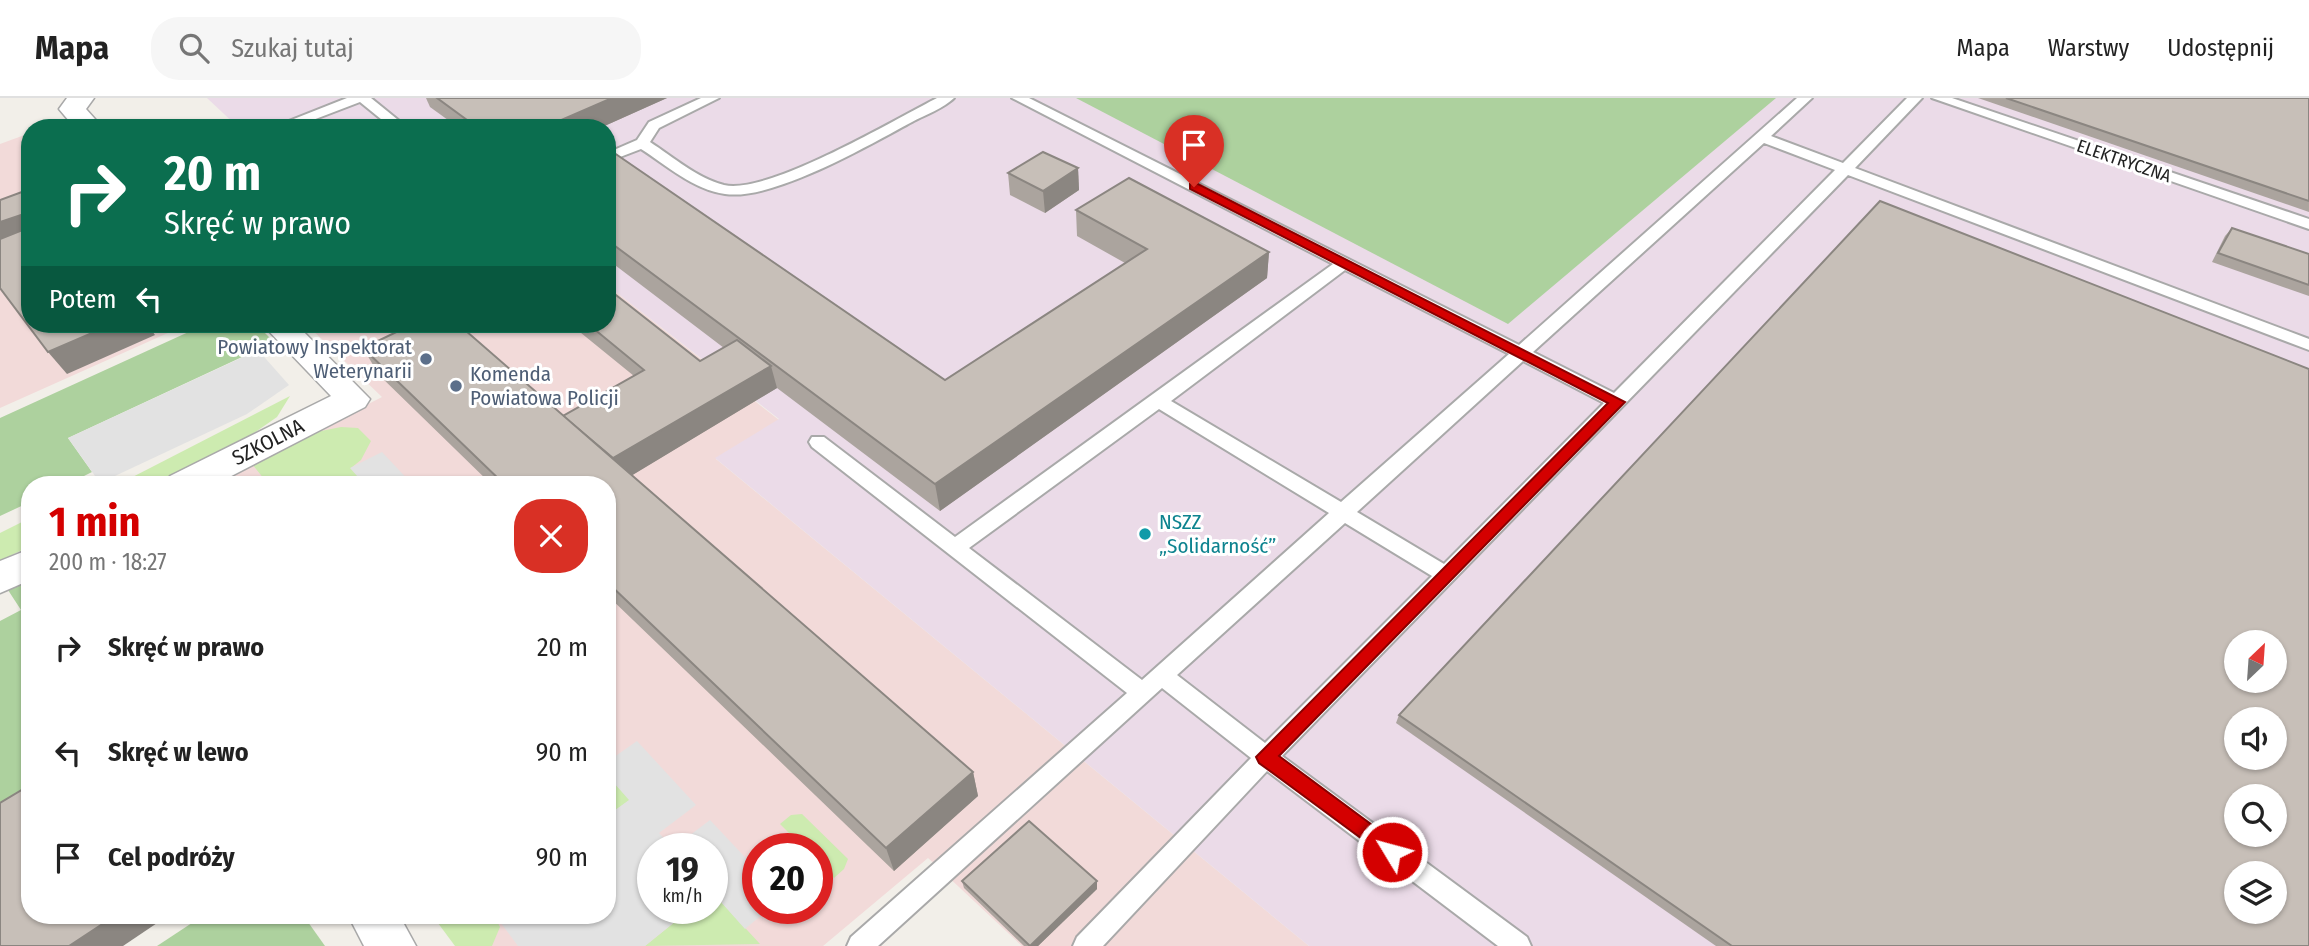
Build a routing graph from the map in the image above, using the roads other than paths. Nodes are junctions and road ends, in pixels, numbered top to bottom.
1 (81, 98) edge
2 (362, 98) edge
3 (712, 98) edge
4 (947, 98) edge
5 (1020, 98) edge
6 (1805, 98) edge
7 (1915, 98) edge
8 (1939, 98) edge
9 (81, 119) edge
10 (317, 119) edge
11 (389, 119) edge
12 (1761, 137) junction
13 (642, 143) junction
14 (616, 154) edge
15 (1846, 169) junction
16 (2309, 224) edge
17 (1344, 263) junction
18 (287, 333) edge
19 (2309, 345) edge
20 (1523, 354) junction
21 (1158, 401) junction
22 (1618, 402) junction
23 (818, 442) dead end
24 (201, 476) edge
25 (1345, 513) junction
26 (954, 548) junction
27 (21, 568) edge
28 (1444, 574) junction
29 (0, 578) edge
30 (1162, 676) junction
31 (1143, 693) junction
32 (1266, 757) junction
33 (377, 924) edge
34 (392, 946) edge
35 (860, 946) edge
36 (1086, 946) edge
37 (1518, 946) edge

1 - 9 street
2 - 10 lane
2 - 11 lane
3 - 13 lane
4 - 13 lane
5 - 17 lane
6 - 12 lane
7 - 15 lane
8 - 16 lane, ELEKTRYCZNA
12 - 15 lane
12 - 20 lane
13 - 14 lane
15 - 19 lane
15 - 22 lane
17 - 20 lane
17 - 21 lane
18 - 24 street, SZKOLNA
20 - 22 lane
20 - 25 lane
21 - 25 lane
21 - 26 lane
22 - 28 lane
23 - 26 lane
25 - 28 lane
25 - 30 lane
26 - 31 lane
27 - 29 street
28 - 32 lane
30 - 31 lane
30 - 32 lane
31 - 35 lane
32 - 36 lane
32 - 37 lane
33 - 34 street

